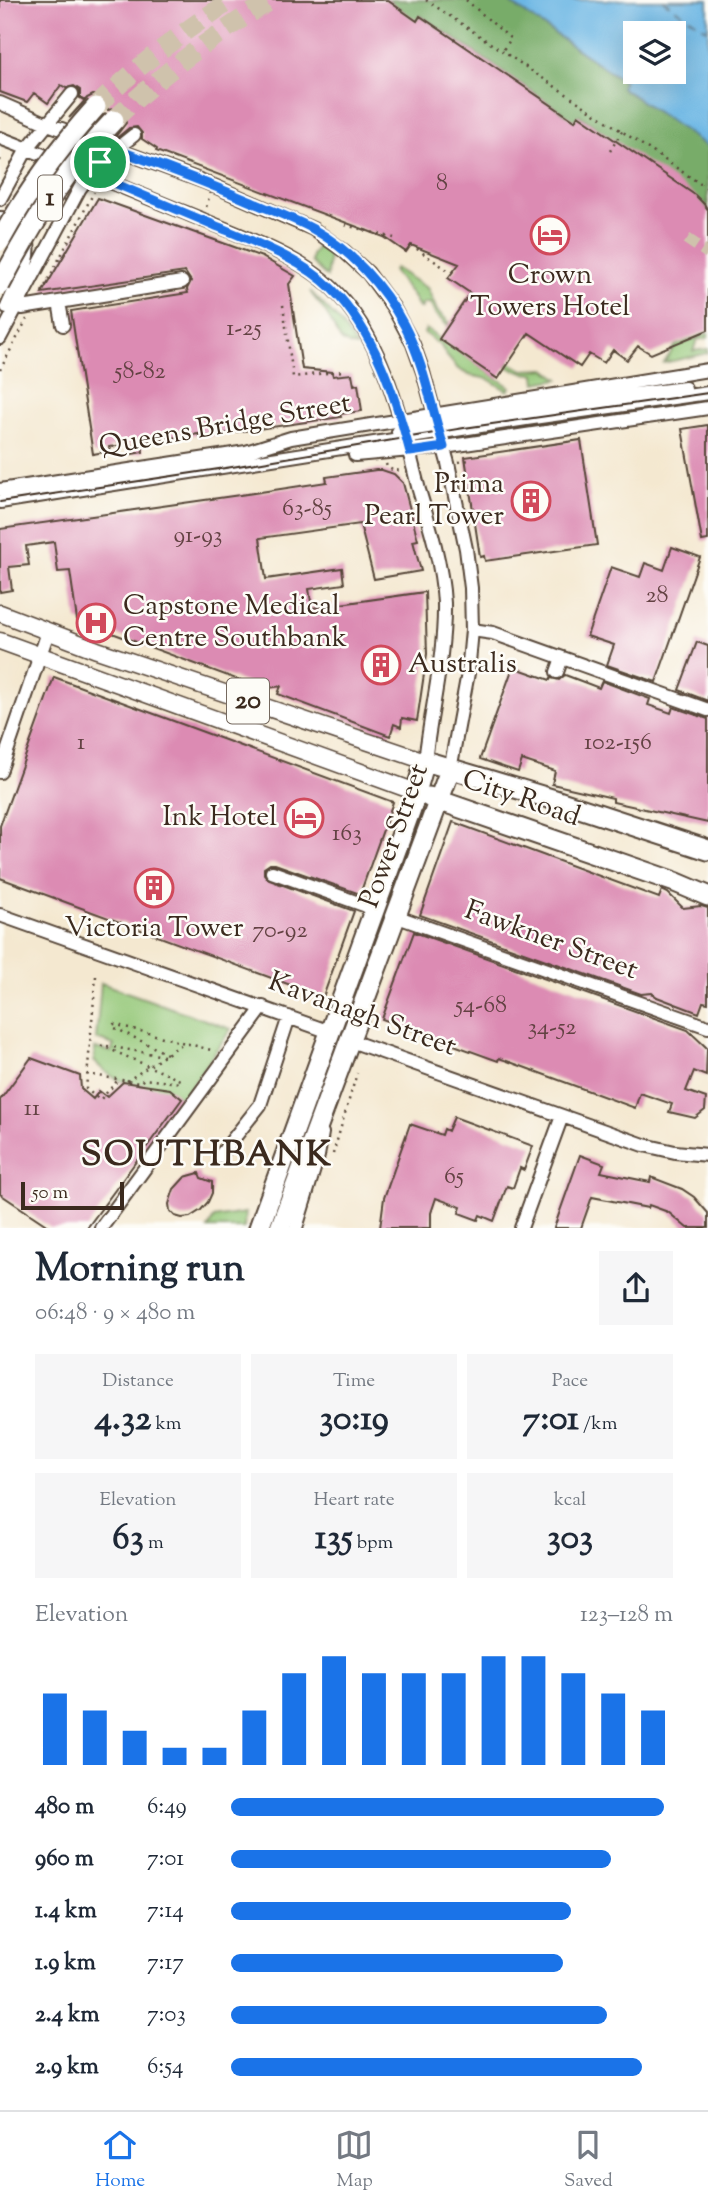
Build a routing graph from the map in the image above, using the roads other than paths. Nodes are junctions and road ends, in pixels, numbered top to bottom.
1 (72, 94) dead end
2 (0, 103) edge
3 (96, 107) tunnel mouth
4 (114, 120) tunnel mouth
5 (47, 124) junction
6 (134, 135) dead end
7 (0, 138) edge
8 (27, 149) junction
9 (115, 149) junction
10 (91, 173) junction
11 (0, 199) edge
12 (0, 218) edge
13 (0, 241) edge
14 (182, 282) dead end
15 (0, 285) edge
16 (59, 302) junction
17 (28, 307) road end
18 (63, 325) dead end
19 (2, 333) edge
20 (708, 370) edge
21 (708, 385) edge
22 (708, 394) edge
23 (578, 402) junction
24 (708, 408) edge
25 (437, 424) junction
26 (576, 428) junction
27 (405, 435) junction
28 (444, 447) junction
29 (0, 492) edge
30 (0, 502) edge
31 (0, 511) edge
32 (0, 613) edge
33 (472, 630) junction
34 (48, 632) junction
35 (0, 641) edge
36 (40, 656) junction
37 (562, 658) junction
38 (557, 672) dead end
39 (708, 710) edge
40 (425, 761) junction
41 (450, 770) junction
42 (0, 772) edge
43 (416, 793) junction
44 (439, 800) junction
45 (707, 850) edge
46 (272, 872) dead end
47 (708, 896) edge
48 (375, 909) junction
49 (0, 915) edge
50 (396, 916) junction
51 (263, 1007) junction
52 (289, 1017) junction
53 (708, 1027) edge
54 (330, 1032) junction
55 (351, 1041) junction
56 (326, 1109) junction
57 (562, 1116) junction
58 (708, 1156) edge
59 (219, 1157) dead end
60 (259, 1227) edge
61 (101, 1228) edge
62 (280, 1228) edge
63 (296, 1228) edge
64 (521, 1228) edge

1 - 5 street
2 - 5 street, Power Street
3 - 13 highway, 1, bridge
4 - 15 highway, 1, bridge
5 - 8 street
5 - 9 street, Power Street
6 - 9 street
7 - 8 street, Power Street
8 - 10 street, Power Street
8 - 11 street
9 - 10 street
9 - 25 street, Power Street
10 - 19 street
10 - 27 street, Power Street
12 - 19 street, bridge
14 - 16 street
16 - 17 street
16 - 18 street
20 - 23 street, Queens Bridge Street
21 - 23 street, Queens Bridge Street
22 - 23 street, Queens Bridge Street
23 - 25 street, Queens Bridge Street
23 - 25 street, Queens Bridge Street
23 - 26 street
24 - 26 street, Queens Bridge Street
25 - 27 street, Queens Bridge Street
25 - 27 street, Queens Bridge Street
25 - 28 street, Power Street
26 - 28 street, Queens Bridge Street
27 - 28 street, Queens Bridge Street
27 - 29 street, Queens Bridge Street
27 - 30 street, Queens Bridge Street
27 - 31 street, Queens Bridge Street
27 - 40 street, Power Street
28 - 33 street, Power Street
32 - 34 main road, City Road / 20
33 - 37 street
33 - 41 street, Power Street
34 - 36 street
34 - 40 main road, City Road / 20
35 - 36 main road, City Road / 20
36 - 42 street
36 - 43 main road, City Road / 20
37 - 38 street
37 - 39 street
40 - 41 highway, City Road / 20
40 - 43 highway, Power Street
41 - 44 highway, Power Street
41 - 45 highway, City Road / 20
43 - 44 highway, City Road / 20
43 - 48 highway, Power Street
44 - 47 highway, City Road / 20
44 - 50 highway, Power Street
46 - 48 street
48 - 50 highway, Fawkner Street
48 - 54 highway, Power Street
49 - 51 street, Kavanagh Street
50 - 53 street, Fawkner Street
50 - 55 highway, Power Street
51 - 52 street, Kavanagh Street
51 - 61 street
52 - 54 street, Kavanagh Street
52 - 59 street
54 - 55 highway, Kavanagh Street
54 - 60 highway, Power Street
55 - 56 highway, Power Street
55 - 57 street, Kavanagh Street
56 - 62 highway, Power Street
56 - 63 street
57 - 58 street, Kavanagh Street
57 - 64 street

